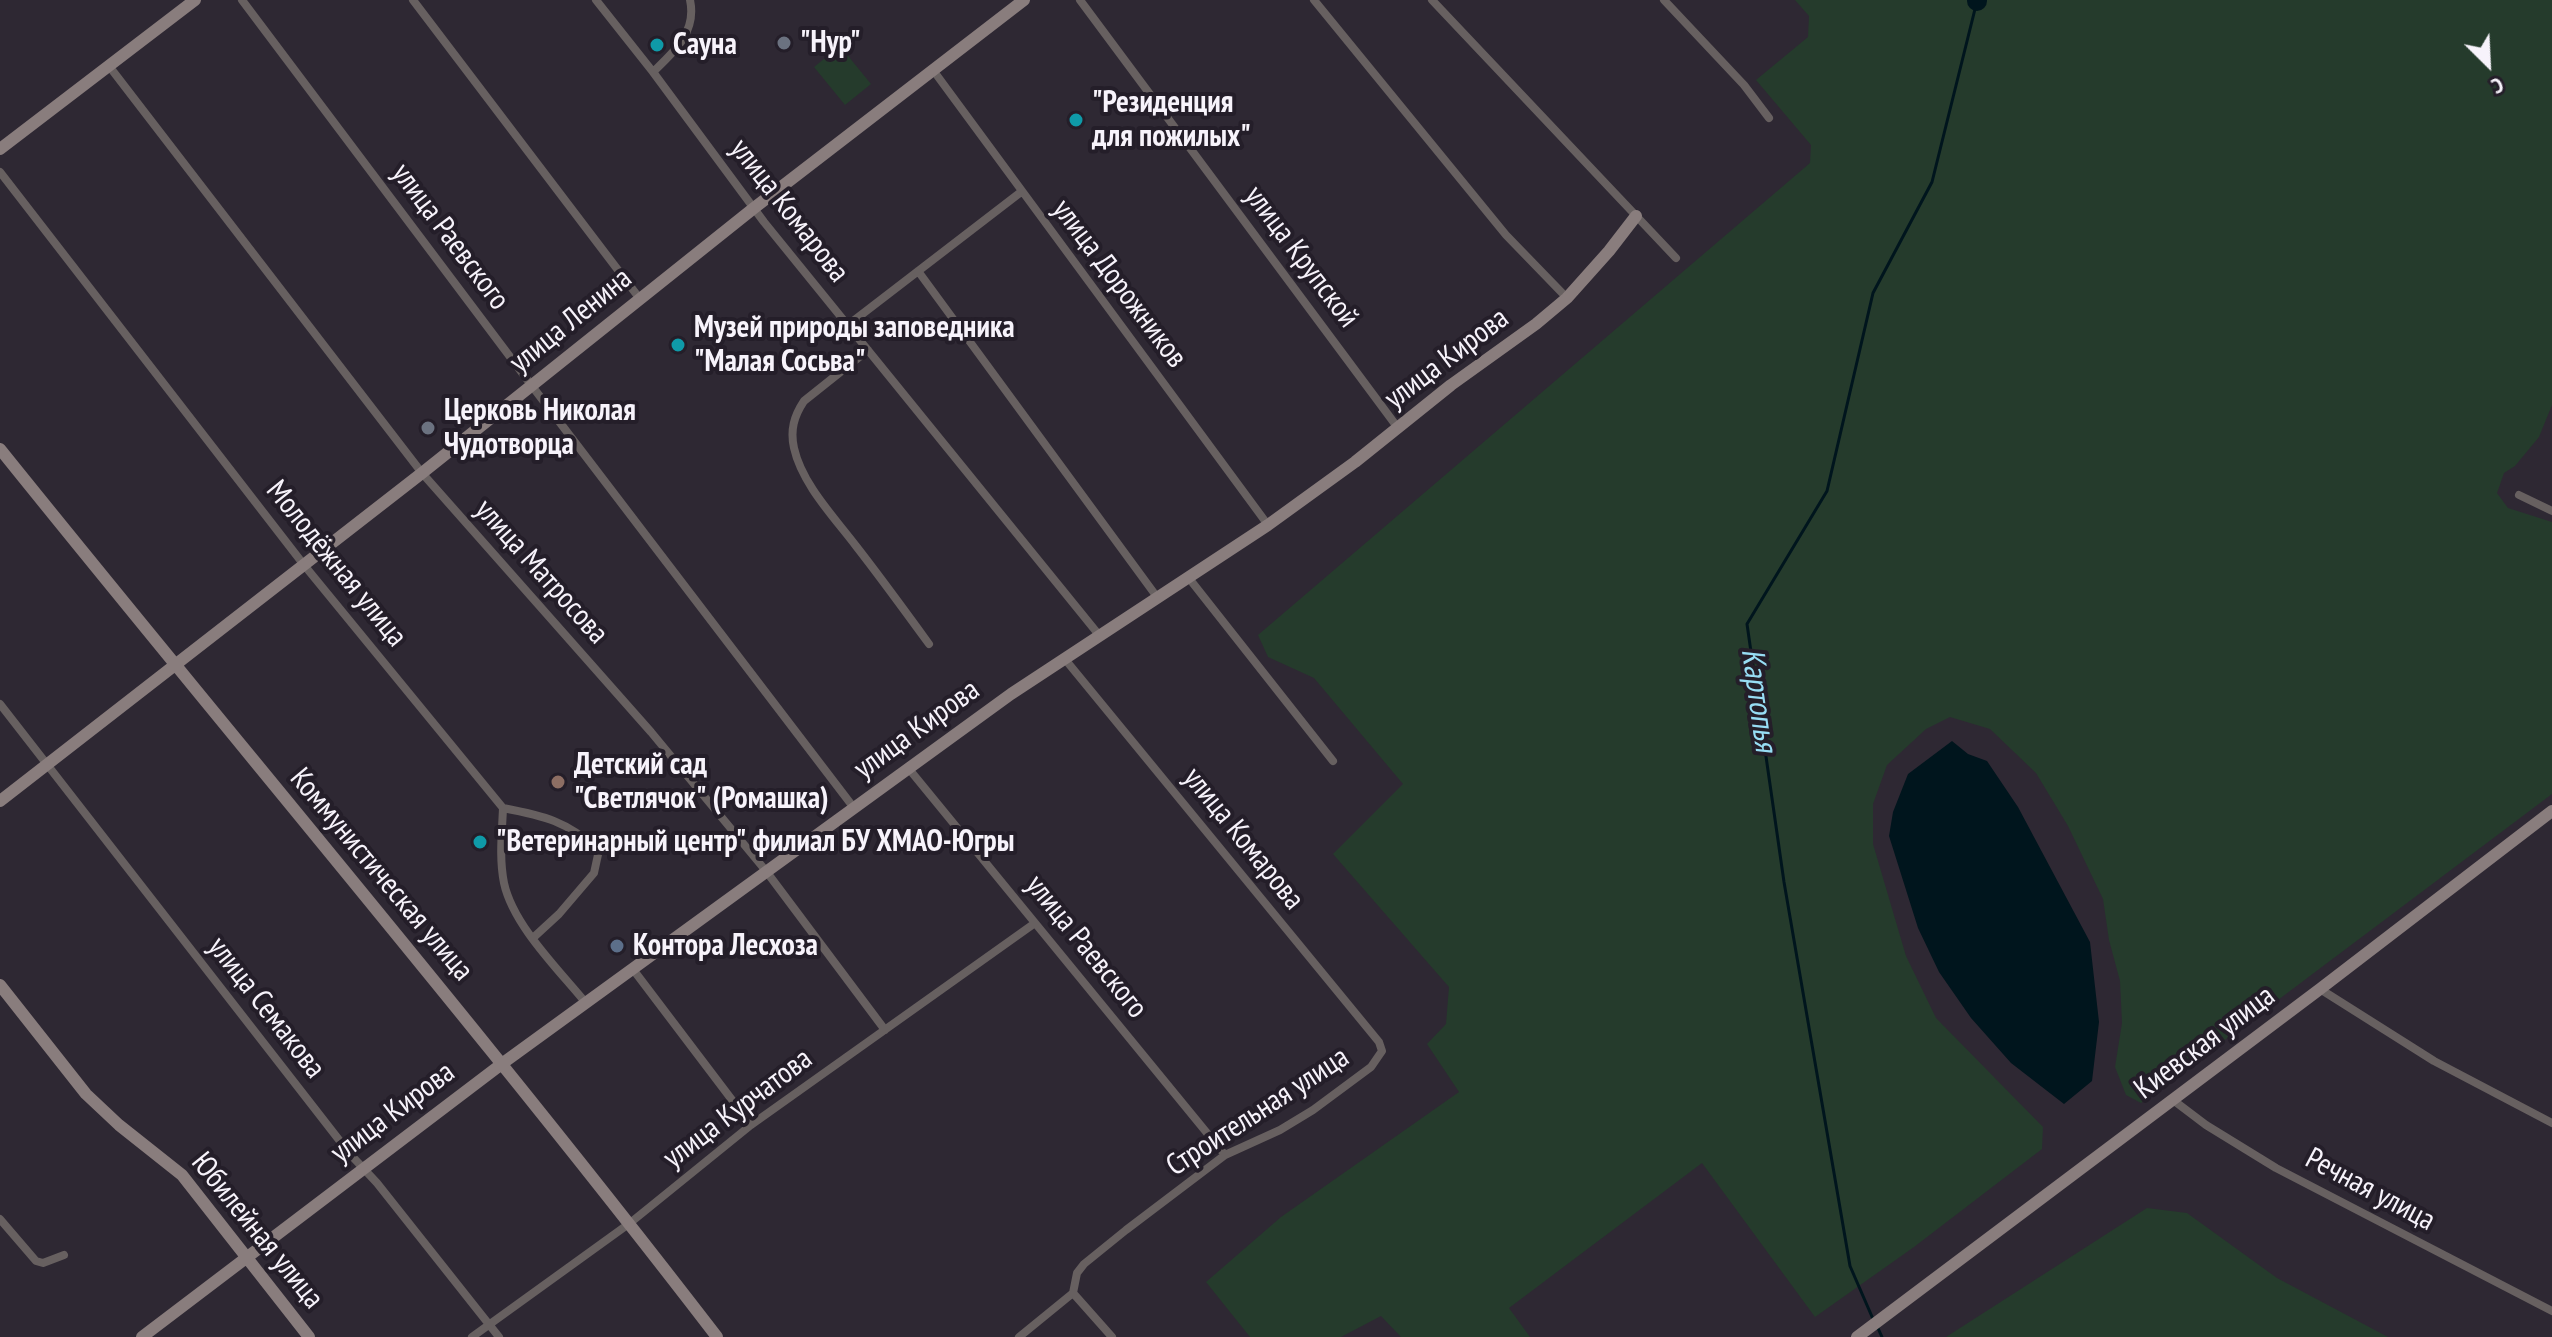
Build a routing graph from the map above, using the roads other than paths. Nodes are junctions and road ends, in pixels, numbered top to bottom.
1 (195, 0) edge
2 (242, 0) edge
3 (413, 0) edge
4 (596, 0) edge
5 (690, 0) edge
6 (1024, 0) edge
7 (1080, 0) edge
8 (1314, 0) edge
9 (1432, 0) edge
10 (1664, 0) edge
11 (109, 66) junction
12 (933, 70) junction
13 (653, 72) junction
14 (1769, 118) dead end
15 (0, 149) edge
16 (0, 172) edge
17 (1021, 192) junction
18 (754, 208) junction
19 (1636, 216) junction
20 (1676, 258) dead end
21 (918, 271) junction
22 (1567, 298) junction
23 (640, 299) junction
24 (848, 325) junction
25 (868, 350) junction
26 (532, 386) junction
27 (1398, 428) junction
28 (0, 449) edge
29 (422, 473) junction
30 (2519, 495) dead end
31 (2552, 511) edge
32 (1268, 525) junction
33 (304, 565) junction
34 (1188, 577) junction
35 (1157, 597) junction
36 (1099, 635) junction
37 (929, 644) dead end
38 (1064, 658) junction
39 (174, 666) junction
40 (0, 704) edge
41 (1333, 761) dead end
42 (47, 765) junction
43 (909, 769) junction
44 (0, 801) edge
45 (503, 808) junction
46 (854, 808) junction
47 (2552, 811) edge
48 (766, 871) junction
49 (1035, 923) junction
50 (534, 937) junction
51 (632, 968) junction
52 (0, 985) edge
53 (2320, 989) junction
54 (585, 1002) junction
55 (885, 1030) junction
56 (1382, 1051) joint
57 (503, 1063) junction
58 (2173, 1100) junction
59 (2552, 1123) edge
60 (751, 1125) junction
61 (1225, 1155) junction
62 (363, 1168) junction
63 (0, 1219) edge
64 (630, 1223) junction
65 (64, 1255) dead end
66 (247, 1258) junction
67 (1073, 1293) junction
68 (2552, 1311) edge
69 (490, 1325) junction
70 (142, 1337) edge
71 (309, 1337) edge
72 (472, 1337) edge
73 (499, 1337) edge
74 (716, 1337) edge
75 (1019, 1337) edge
76 (1112, 1337) edge
77 (1857, 1337) edge

1 - 11 street
2 - 26 street, улица Раевского
3 - 23 street
4 - 13 street, улица Комарова
5 - 13 street
6 - 12 street, улица Ленина
7 - 27 street, улица Крупской
8 - 22 street
9 - 19 street
10 - 14 street
11 - 15 street
11 - 29 street, улица Матросова
12 - 17 street, улица Дорожников
12 - 18 street, улица Ленина
13 - 18 street, улица Комарова
16 - 33 street, Молодёжная улица
17 - 21 street
17 - 32 street, улица Дорожников
18 - 23 street, улица Ленина
18 - 24 street, улица Комарова
19 - 20 street
19 - 22 street, улица Кирова
21 - 24 street
21 - 35 street
22 - 27 street, улица Кирова
23 - 26 street, улица Ленина
24 - 25 street, улица Комарова
25 - 36 street, улица Комарова
25 - 37 street
26 - 29 street, улица Ленина
26 - 46 street, улица Раевского
27 - 32 street, улица Кирова
28 - 39 street, Коммунистическая улица
29 - 33 street, улица Ленина
29 - 48 street, улица Матросова
30 - 31 street
32 - 34 street, улица Кирова
33 - 39 street, улица Ленина
33 - 45 street, Молодёжная улица
34 - 35 street, улица Кирова
34 - 41 street
35 - 36 street, улица Кирова
36 - 38 street, улица Кирова
38 - 43 street, улица Кирова
38 - 56 street, улица Комарова
39 - 42 street, улица Ленина
39 - 57 street, Коммунистическая улица
40 - 42 street, улица Семакова
42 - 44 street, улица Ленина
42 - 62 street, улица Семакова
43 - 46 street, улица Кирова
43 - 49 street, улица Раевского
45 - 50 street
45 - 50 street
46 - 48 street, улица Кирова
47 - 53 street, Киевская улица
48 - 51 street, улица Кирова
48 - 55 street, улица Матросова
49 - 55 street, улица Курчатова
49 - 61 street, улица Раевского
50 - 54 street
51 - 54 street, улица Кирова
51 - 60 street
52 - 66 street, Юбилейная улица
53 - 58 street, Киевская улица
53 - 59 street
54 - 57 street, улица Кирова
55 - 60 street, улица Курчатова
56 - 61 street, Строительная улица
57 - 62 street, улица Кирова
57 - 64 street, Коммунистическая улица
58 - 68 street, Речная улица
58 - 77 street, Киевская улица
60 - 64 street, улица Курчатова
61 - 67 street, Строительная улица
62 - 66 street, улица Кирова
62 - 69 street, улица Семакова
63 - 65 street
64 - 69 street, улица Курчатова
64 - 74 street, Коммунистическая улица
66 - 70 street, улица Кирова
66 - 71 street, Юбилейная улица
67 - 75 street, Строительная улица
67 - 76 street
69 - 72 street, улица Курчатова
69 - 73 street, улица Семакова

